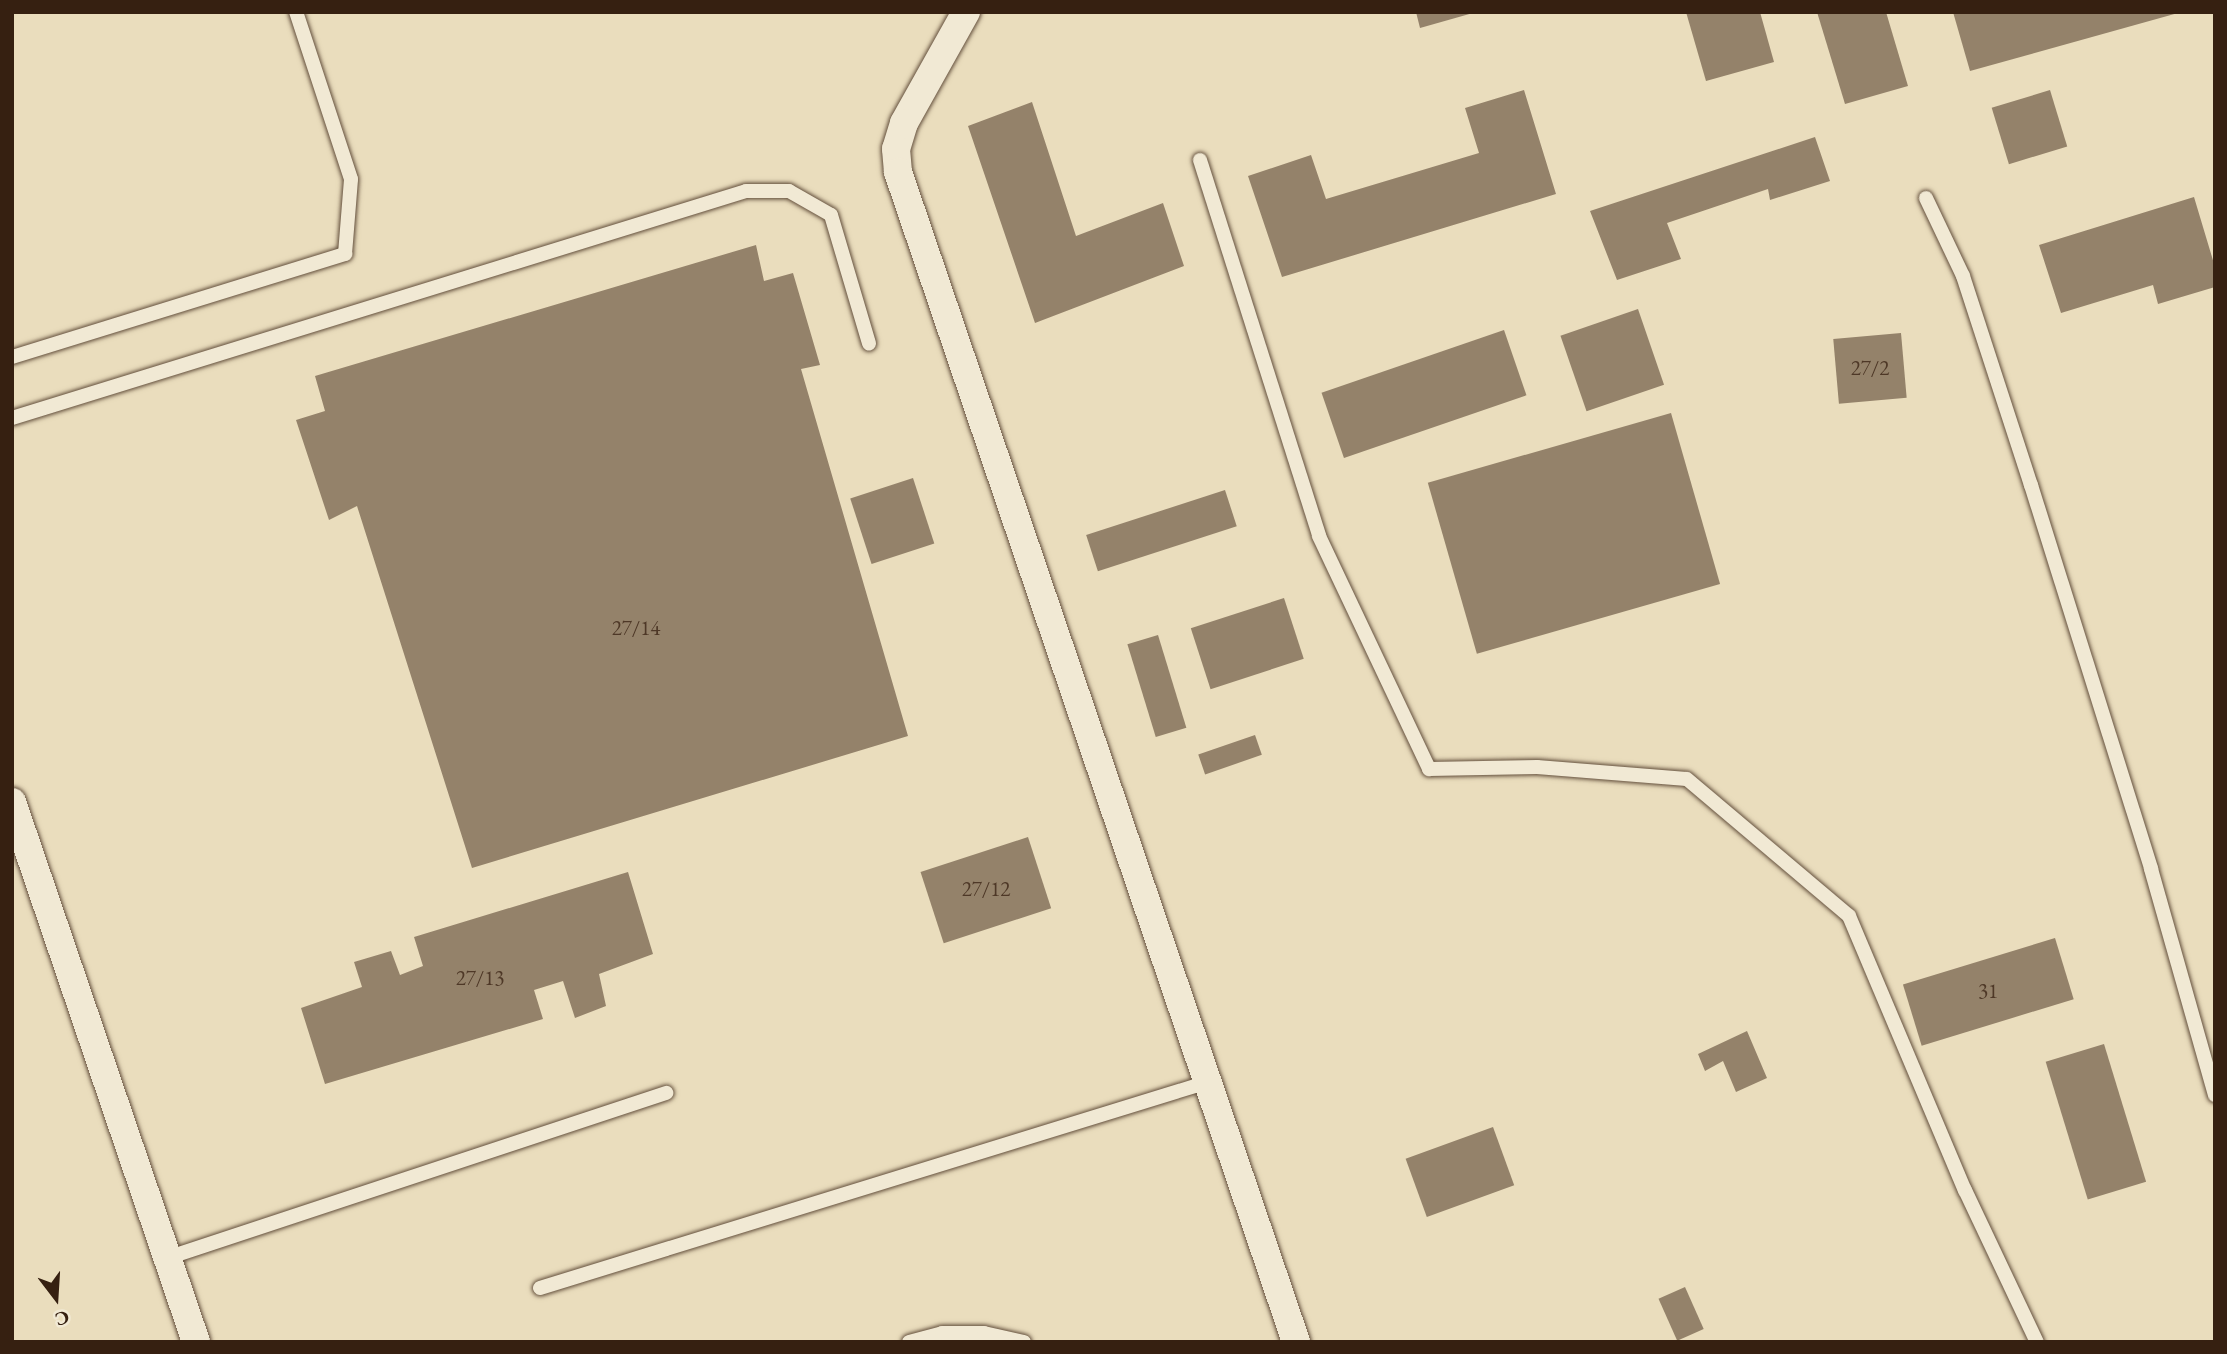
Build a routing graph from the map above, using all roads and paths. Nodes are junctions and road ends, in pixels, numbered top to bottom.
1 (296, 12) edge
2 (966, 12) edge
3 (1199, 160) dead end
4 (1926, 198) dead end
5 (869, 343) dead end
6 (12, 357) edge
7 (12, 418) edge
8 (12, 802) edge
9 (1208, 1082) junction
10 (666, 1093) dead end
11 (2215, 1095) edge
12 (167, 1258) junction
13 (540, 1288) dead end
14 (196, 1342) edge
15 (909, 1342) edge
16 (1024, 1342) edge
17 (1296, 1342) edge
18 (2037, 1342) edge

1 - 6 lane
2 - 9 street
3 - 18 lane
4 - 11 lane
5 - 7 lane
8 - 12 street
9 - 13 lane
9 - 17 street
10 - 12 lane
12 - 14 street
15 - 16 lane

